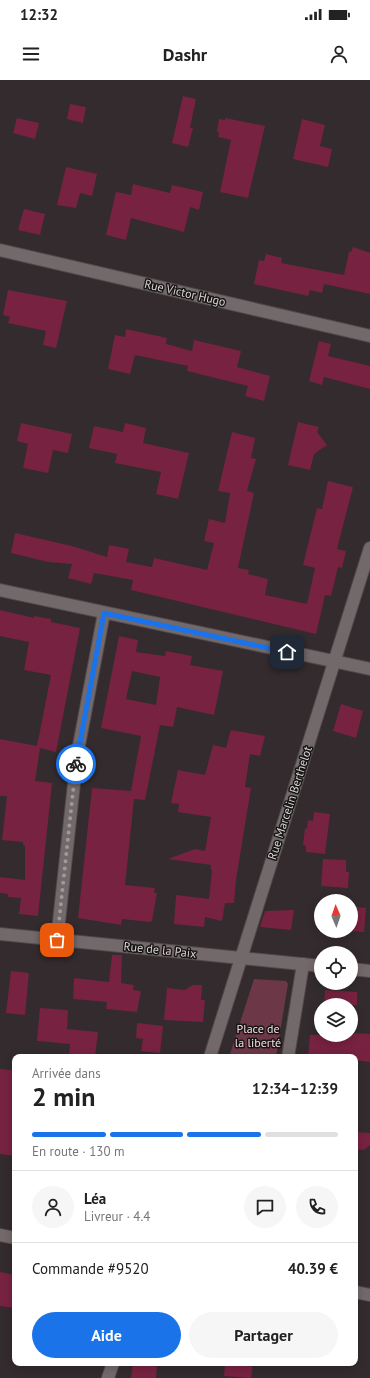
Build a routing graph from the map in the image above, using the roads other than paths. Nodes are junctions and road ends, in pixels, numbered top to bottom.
1 (0, 250) edge
2 (370, 336) edge
3 (370, 548) edge
4 (0, 590) edge
5 (104, 613) junction
6 (334, 662) junction
7 (370, 669) edge
8 (0, 934) edge
9 (57, 940) junction
10 (240, 958) junction
11 (303, 964) junction
12 (314, 965) edge
13 (358, 970) edge
14 (370, 971) edge
15 (211, 1054) edge
16 (288, 1054) edge
17 (0, 1235) edge
18 (12, 1237) edge
19 (358, 1293) edge
20 (370, 1295) edge
21 (112, 1366) edge
22 (108, 1378) edge

1 - 2 street, Rue Victor Hugo
3 - 6 street, Rue Marcelin Berthelot
4 - 5 street
5 - 6 street
5 - 9 street
6 - 7 street
6 - 10 street, Rue Marcelin Berthelot
8 - 9 street, Rue de la Paix
9 - 10 street, Rue de la Paix
10 - 11 street, Rue de la Paix
10 - 15 street, Rue Marcelin Berthelot
11 - 12 street, Rue de la Paix
11 - 16 street
13 - 14 street
17 - 18 street
19 - 20 street
21 - 22 street

